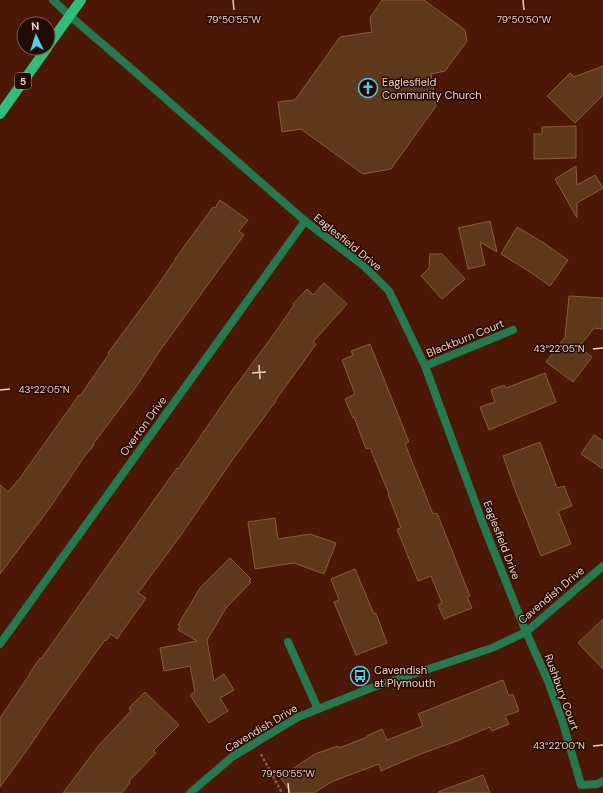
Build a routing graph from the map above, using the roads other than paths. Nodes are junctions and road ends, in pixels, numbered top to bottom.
1 (53, 0) edge
2 (81, 0) edge
3 (70, 16) junction
4 (56, 35) edge
5 (41, 56) edge
6 (0, 114) edge
7 (304, 221) junction
8 (513, 330) dead end
9 (425, 366) junction
10 (603, 566) edge
11 (526, 632) junction
12 (288, 642) dead end
13 (0, 644) edge
14 (318, 709) junction
15 (603, 781) edge
16 (190, 793) edge

1 - 3 street, Eaglesfield Drive
2 - 3 main road, 5
3 - 4 main road, 5
3 - 7 street, Eaglesfield Drive
5 - 6 main road, 5
7 - 9 street, Eaglesfield Drive
7 - 13 street, Overton Drive
8 - 9 street, Blackburn Court
9 - 11 street, Eaglesfield Drive
10 - 11 street, Cavendish Drive
11 - 14 street, Cavendish Drive
11 - 15 street, Rushbury Court
12 - 14 street
14 - 16 street, Cavendish Drive

